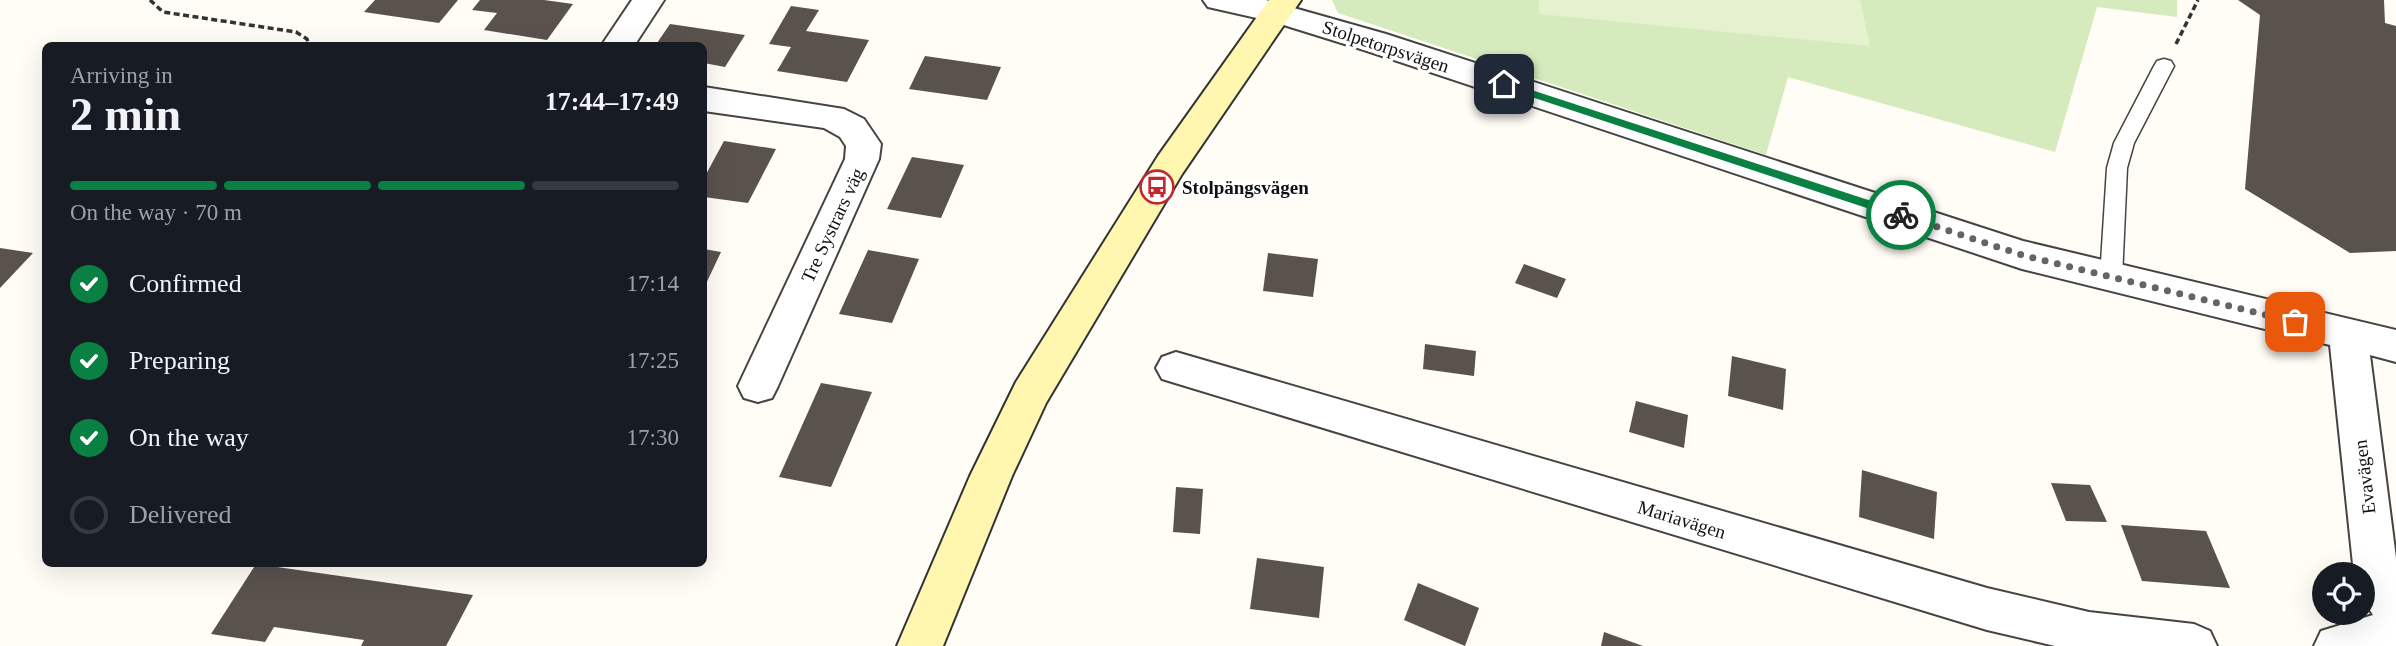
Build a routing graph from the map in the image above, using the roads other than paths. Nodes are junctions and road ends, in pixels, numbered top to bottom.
1 (648, 0) edge
2 (1219, 0) edge
3 (1282, 6) edge
4 (621, 42) edge
5 (2164, 66) road end
6 (707, 99) edge
7 (2111, 278) junction
8 (2348, 335) junction
9 (2396, 346) edge
10 (1176, 368) dead end
11 (758, 386) dead end
12 (2396, 613) edge
13 (2396, 629) edge
14 (920, 646) edge
15 (2194, 646) edge
16 (2337, 646) edge

1 - 4 street
2 - 3 street, Stolpetorpsvägen
3 - 7 street, Stolpetorpsvägen
3 - 14 main road
5 - 7 lane
6 - 11 street, Tre Systrars väg
7 - 8 street, Stolpetorpsvägen
8 - 9 street, Stolpetorpsvägen
8 - 12 street, Evavägen
10 - 15 street, Mariavägen
13 - 16 street

